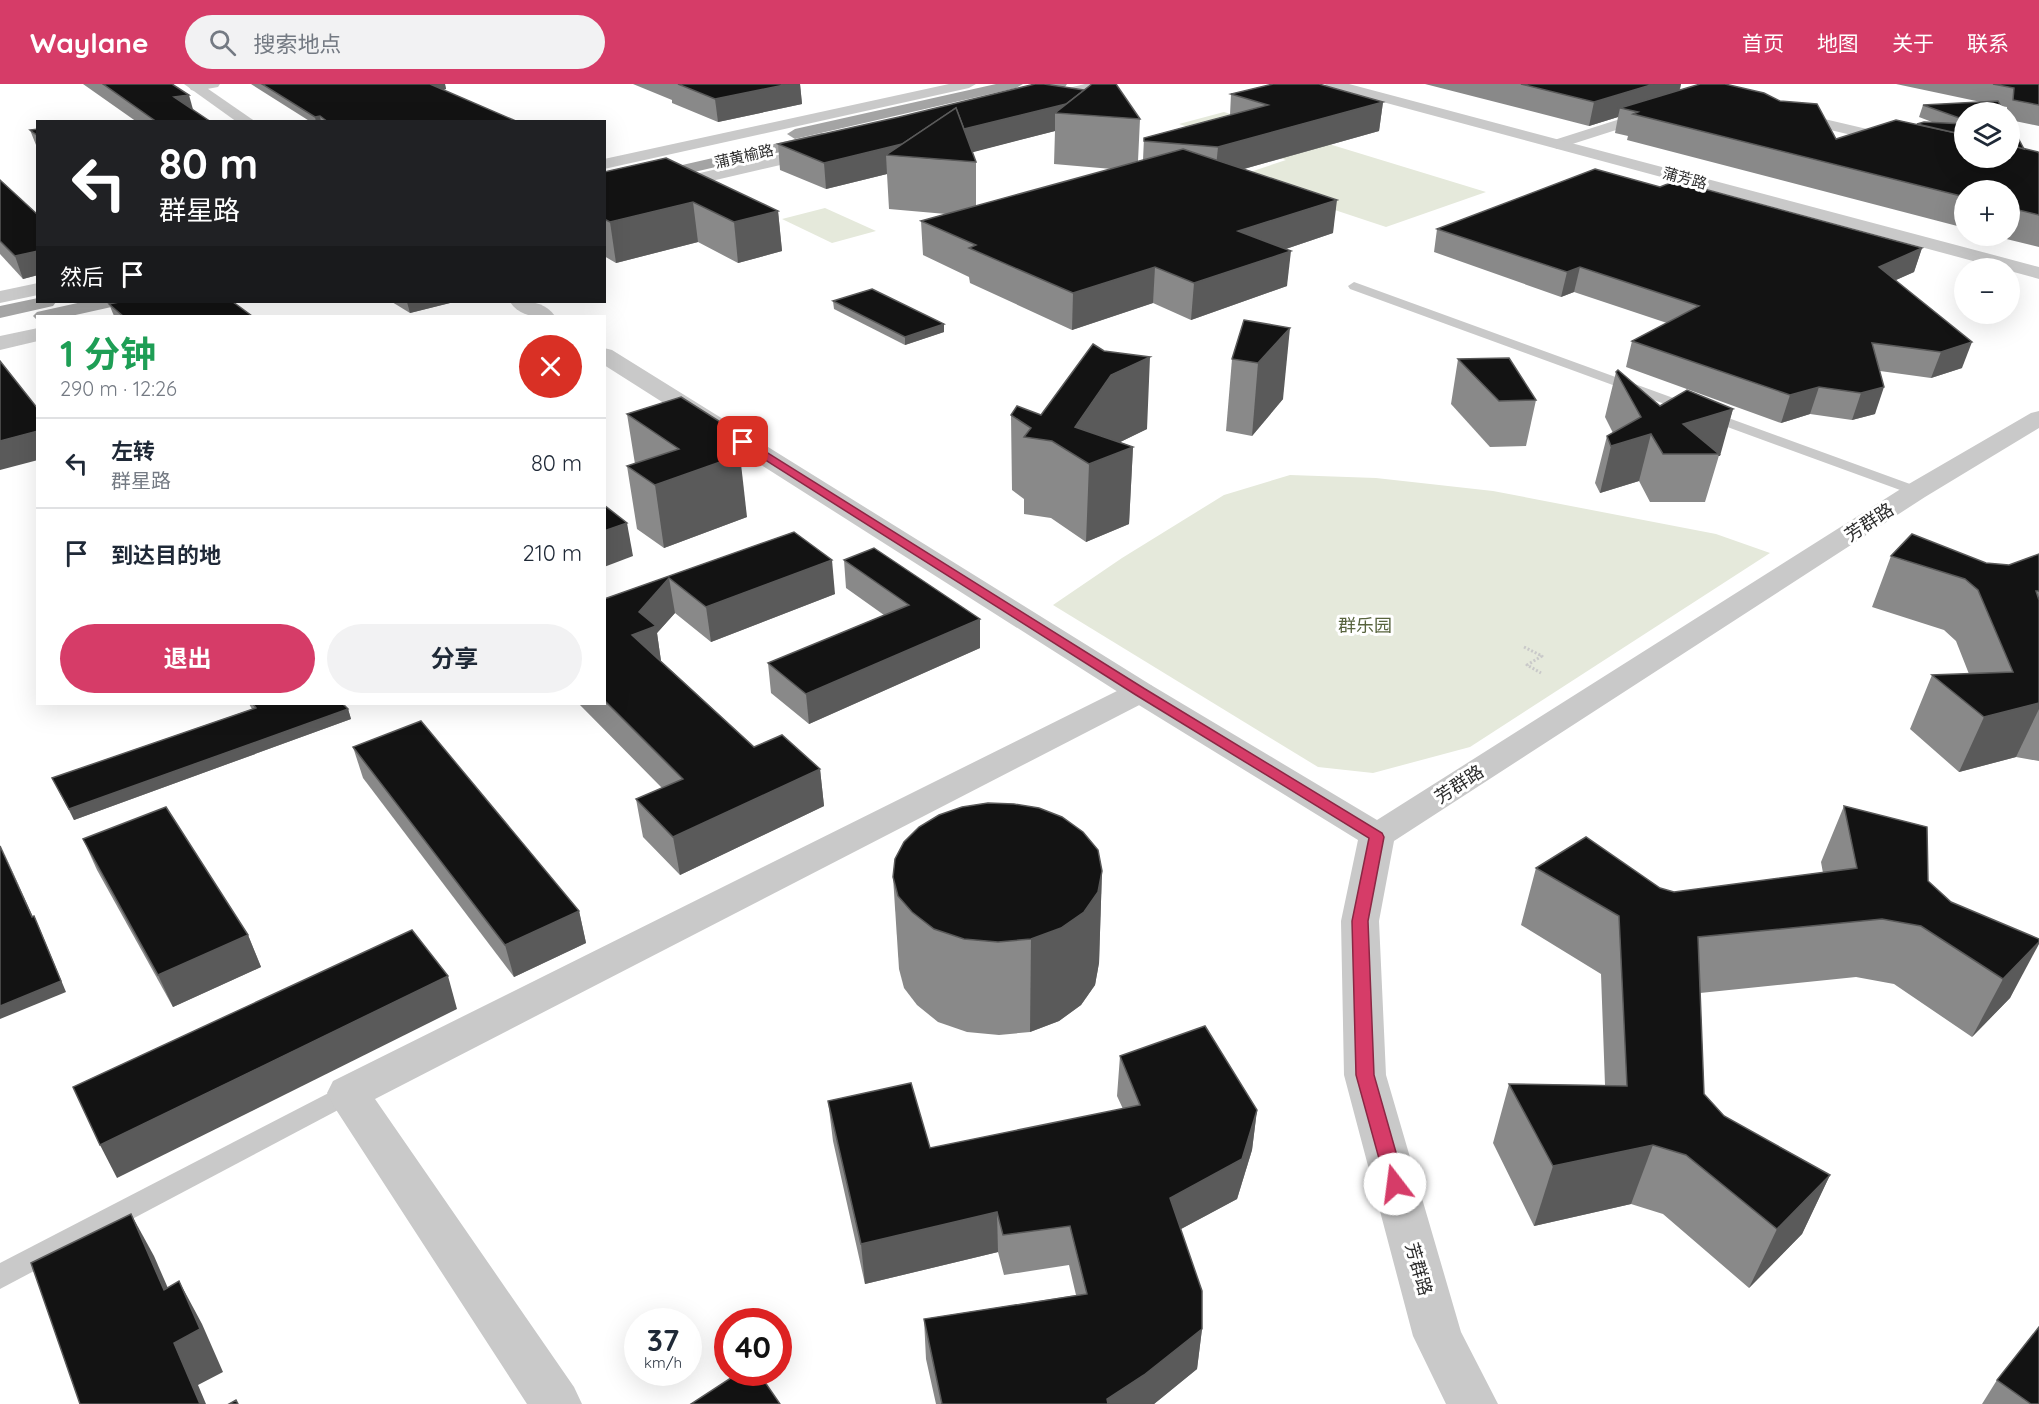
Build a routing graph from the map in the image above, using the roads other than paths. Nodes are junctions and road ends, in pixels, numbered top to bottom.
1 (213, 84) edge
2 (969, 84) edge
3 (1016, 84) edge
4 (1060, 84) edge
5 (1104, 84) edge
6 (194, 85) edge
7 (1325, 86) edge
8 (1676, 106) edge
9 (999, 108) edge
10 (1767, 110) edge
11 (245, 120) edge
12 (1557, 144) junction
13 (837, 147) edge
14 (1954, 154) edge
15 (606, 164) edge
16 (606, 176) edge
17 (606, 188) edge
18 (606, 201) edge
19 (1954, 258) edge
20 (2039, 273) edge
21 (2020, 277) edge
22 (2039, 282) edge
23 (1354, 286) dead end
24 (36, 289) edge
25 (0, 297) edge
26 (41, 303) edge
27 (522, 303) edge
28 (114, 311) edge
29 (0, 312) edge
30 (58, 315) edge
31 (542, 315) edge
32 (36, 318) edge
33 (0, 327) edge
34 (36, 334) edge
35 (0, 343) edge
36 (606, 356) edge
37 (2039, 418) edge
38 (1916, 491) junction
39 (1140, 692) junction
40 (1377, 837) junction
41 (348, 1093) junction
42 (0, 1277) edge
43 (556, 1404) edge
44 (1472, 1404) edge

1 - 6 street
2 - 15 street
3 - 16 main road, 蒲黄榆路
4 - 17 main road, 蒲黄榆路
5 - 9 street
6 - 11 street
7 - 12 street, 蒲芳路
7 - 19 street, 蒲芳路
8 - 12 street
10 - 14 street
12 - 20 street, 蒲芳路
13 - 18 street
21 - 22 street
23 - 38 lane
24 - 25 street
26 - 29 main road
27 - 31 street
28 - 30 main road
32 - 33 main road
34 - 35 street
36 - 39 street
37 - 38 street, 芳群路
38 - 40 street, 芳群路
39 - 40 street
39 - 41 street
40 - 44 street, 芳群路
41 - 42 lane
41 - 43 street

